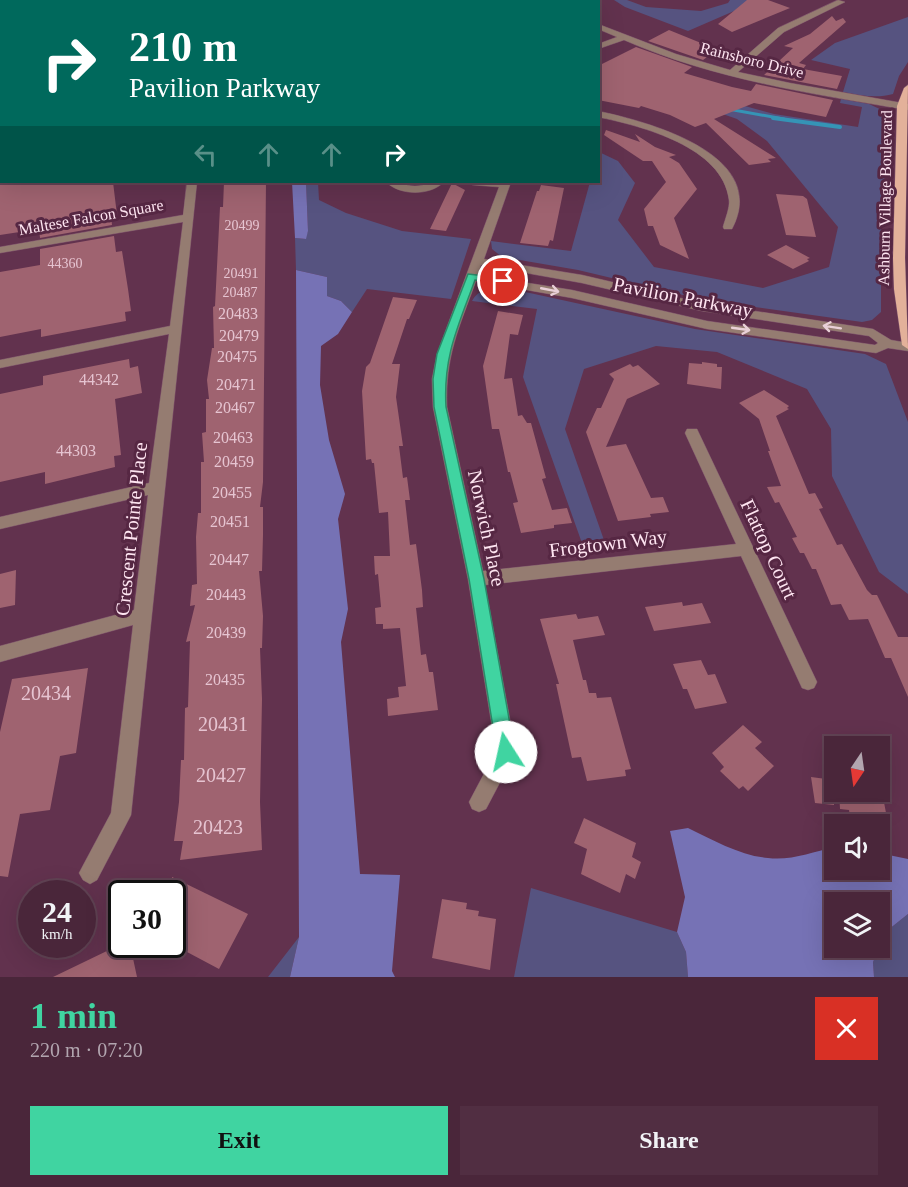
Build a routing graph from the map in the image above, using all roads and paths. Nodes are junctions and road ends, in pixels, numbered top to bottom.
1 (841, 2) dead end
2 (600, 27) edge
3 (624, 37) junction
4 (600, 46) edge
5 (732, 72) junction
6 (908, 88) edge
7 (905, 106) edge
8 (600, 114) edge
9 (192, 183) edge
10 (394, 183) edge
11 (437, 183) edge
12 (505, 183) edge
13 (187, 218) junction
14 (728, 227) dead end
15 (0, 250) edge
16 (474, 269) junction
17 (174, 329) junction
18 (908, 346) edge
19 (0, 364) edge
20 (692, 433) dead end
21 (156, 487) junction
22 (0, 523) edge
23 (745, 549) junction
24 (477, 579) junction
25 (144, 615) junction
26 (0, 654) edge
27 (808, 682) dead end
28 (479, 802) dead end
29 (90, 873) dead end

1 - 5 street
2 - 3 street, Rainsboro Drive
3 - 4 street
3 - 5 street, Rainsboro Drive
5 - 7 street, Rainsboro Drive
6 - 7 main road, Ashburn Village Boulevard
7 - 18 main road, Ashburn Village Boulevard
8 - 14 street
9 - 13 street, Crescent Pointe Place
10 - 11 street
12 - 16 street, Norwich Place
13 - 15 street, Maltese Falcon Square
13 - 17 street, Crescent Pointe Place
16 - 18 street, Pavilion Parkway
16 - 24 street, Norwich Place
17 - 19 street
17 - 21 street, Crescent Pointe Place
20 - 23 street, Flattop Court
21 - 22 street
21 - 25 street, Crescent Pointe Place
23 - 24 street, Frogtown Way
23 - 27 street, Flattop Court
24 - 28 street, Norwich Place
25 - 26 street
25 - 29 street, Crescent Pointe Place

